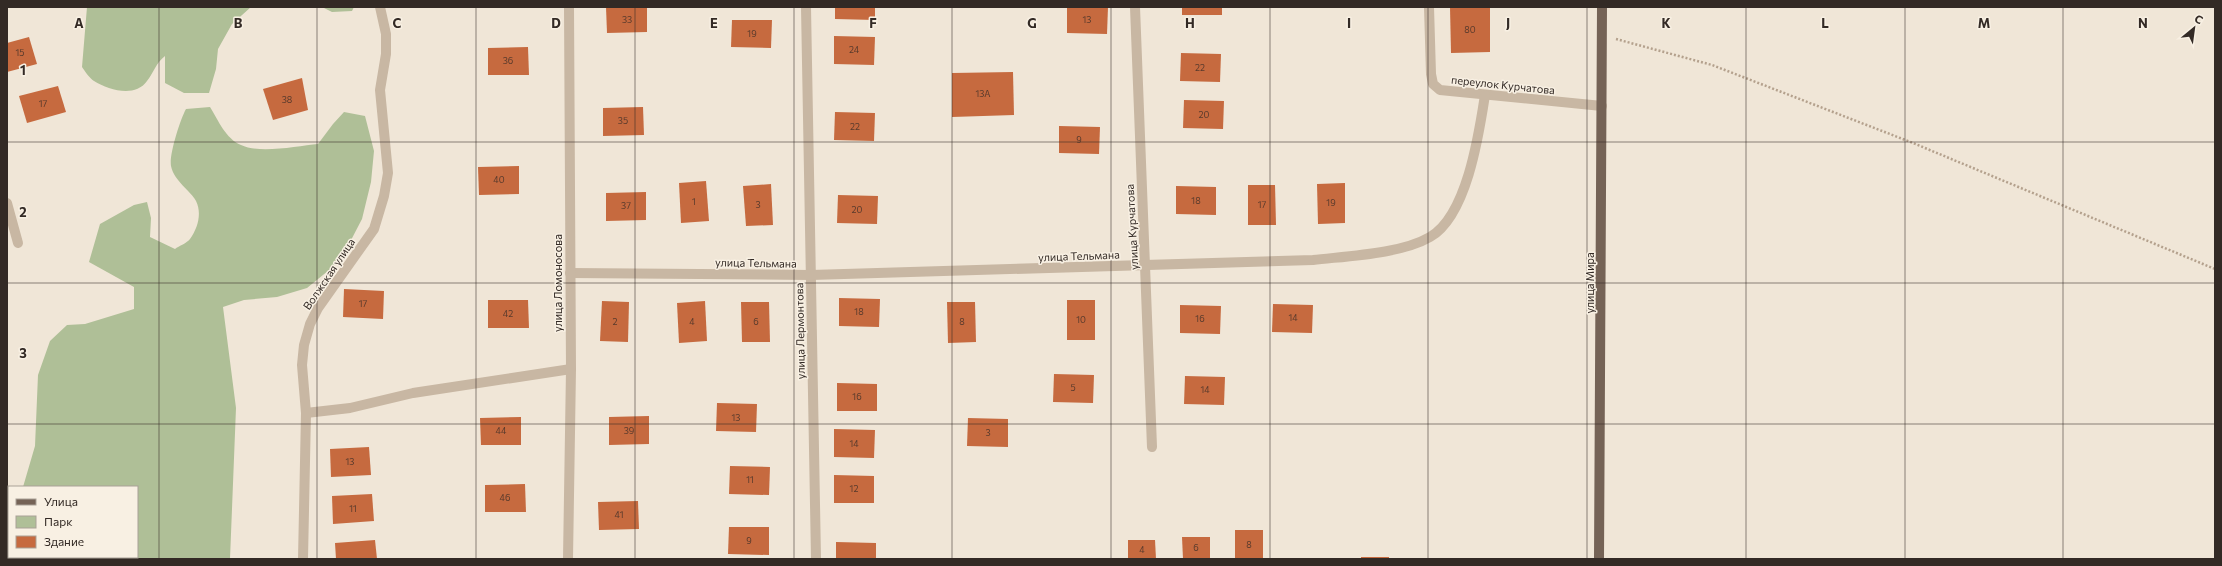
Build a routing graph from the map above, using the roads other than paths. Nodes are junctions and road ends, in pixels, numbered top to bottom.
1 (380, 7) edge
2 (569, 7) edge
3 (806, 7) edge
4 (1135, 7) edge
5 (1429, 7) edge
6 (1602, 7) edge
7 (1485, 95) junction
8 (1602, 106) junction
9 (7, 203) edge
10 (18, 243) dead end
11 (1146, 267) junction
12 (570, 273) junction
13 (811, 276) junction
14 (571, 369) junction
15 (306, 413) junction
16 (1152, 447) dead end
17 (303, 559) edge
18 (568, 559) edge
19 (816, 559) edge
20 (1599, 559) edge

1 - 15 street, Волжская улица
2 - 12 street, улица Ломоносова
3 - 13 street, улица Лермонтова
4 - 11 street, улица Курчатова
5 - 7 street, переулок Курчатова
6 - 8 main road, улица Мира
7 - 8 street, переулок Курчатова
7 - 11 street, улица Тельмана
8 - 20 main road, улица Мира
9 - 10 street
11 - 13 street, улица Тельмана
11 - 16 street, улица Курчатова
12 - 13 street, улица Тельмана
12 - 14 street, улица Ломоносова
13 - 19 street, улица Лермонтова
14 - 15 street
14 - 18 street, улица Ломоносова
15 - 17 street, Волжская улица

